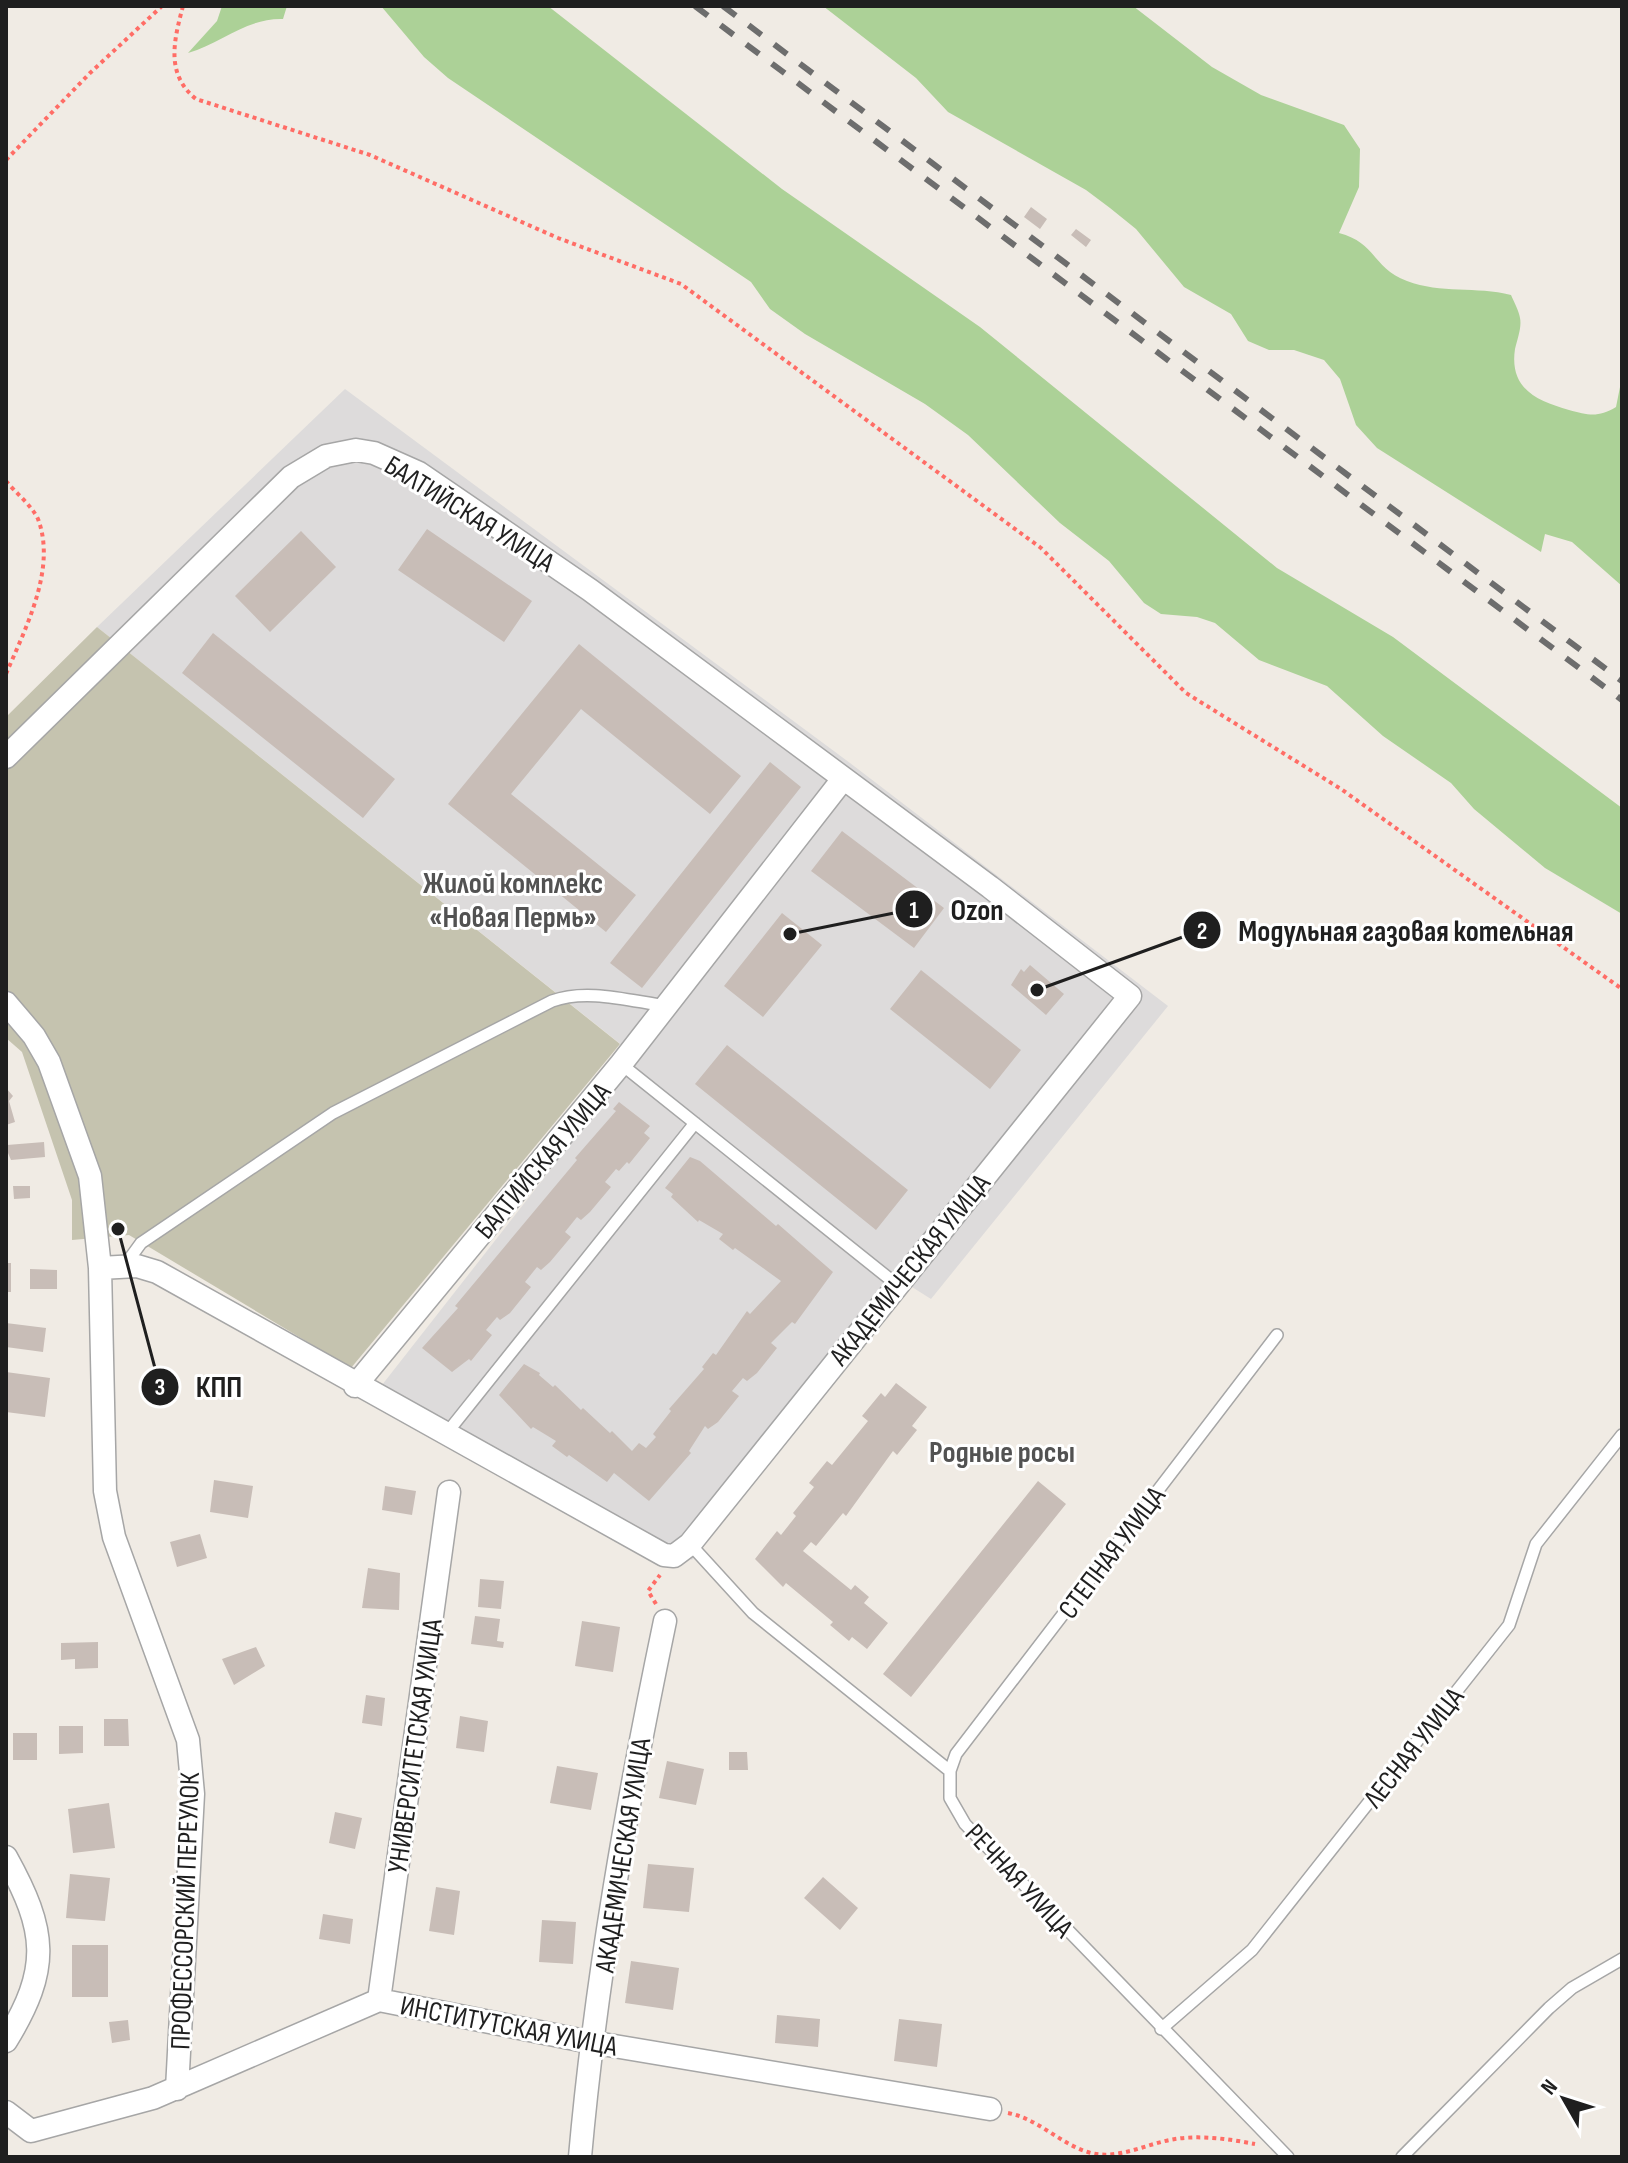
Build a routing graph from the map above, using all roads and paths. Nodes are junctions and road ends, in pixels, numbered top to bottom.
1 (162, 6) edge
2 (183, 6) edge
3 (6, 160) edge
4 (6, 481) edge
5 (6, 674) edge
6 (6, 757) edge
7 (843, 779) junction
8 (1622, 989) edge
9 (1130, 996) joint
10 (6, 1003) edge
11 (667, 1006) junction
12 (621, 1064) junction
13 (695, 1123) junction
14 (125, 1265) junction
15 (100, 1268) junction
16 (896, 1284) junction
17 (1277, 1335) dead end
18 (355, 1386) junction
19 (446, 1435) junction
20 (1622, 1435) edge
21 (449, 1492) dead end
22 (682, 1550) junction
23 (665, 1621) joint
24 (950, 1771) junction
25 (6, 1857) edge
26 (1622, 1959) edge
27 (379, 2000) junction
28 (1161, 2029) junction
29 (6, 2041) edge
30 (590, 2042) junction
31 (177, 2089) junction
32 (990, 2109) joint
33 (6, 2112) edge
34 (31, 2131) junction
35 (6, 2136) edge
36 (1285, 2153) edge
37 (580, 2157) edge
38 (1402, 2157) edge

1 - 3 path
2 - 8 path
4 - 5 path
6 - 7 street, БАЛТИЙСКАЯ УЛИЦА
7 - 9 street, БАЛТИЙСКАЯ УЛИЦА
7 - 11 street, БАЛТИЙСКАЯ УЛИЦА
9 - 16 street, АКАДЕМИЧЕСКАЯ УЛИЦА
10 - 15 street
11 - 12 street, БАЛТИЙСКАЯ УЛИЦА
11 - 14 lane
12 - 13 lane
12 - 18 street, БАЛТИЙСКАЯ УЛИЦА
13 - 16 lane
13 - 19 lane
14 - 15 street
14 - 18 street
15 - 31 street, ПРОФЕССОРСКИЙ ПЕРЕУЛОК
16 - 22 street, АКАДЕМИЧЕСКАЯ УЛИЦА
17 - 24 lane, СТЕПНАЯ УЛИЦА
18 - 19 street
19 - 22 street
20 - 28 lane, ЛЕСНАЯ УЛИЦА
21 - 27 street, УНИВЕРСИТЕТСКАЯ УЛИЦА
22 - 23 path
22 - 24 lane
23 - 30 street, АКАДЕМИЧЕСКАЯ УЛИЦА
24 - 28 lane, РЕЧНАЯ УЛИЦА
25 - 29 street
26 - 38 lane
27 - 30 street, ИНСТИТУТСКАЯ УЛИЦА
27 - 31 street, ИНСТИТУТСКАЯ УЛИЦА
28 - 36 lane, РЕЧНАЯ УЛИЦА
30 - 32 street, ИНСТИТУТСКАЯ УЛИЦА
30 - 37 street, АКАДЕМИЧЕСКАЯ УЛИЦА
31 - 34 street, ИНСТИТУТСКАЯ УЛИЦА
32 - 36 path
33 - 34 street
34 - 35 street, ИНСТИТУТСКАЯ УЛИЦА

